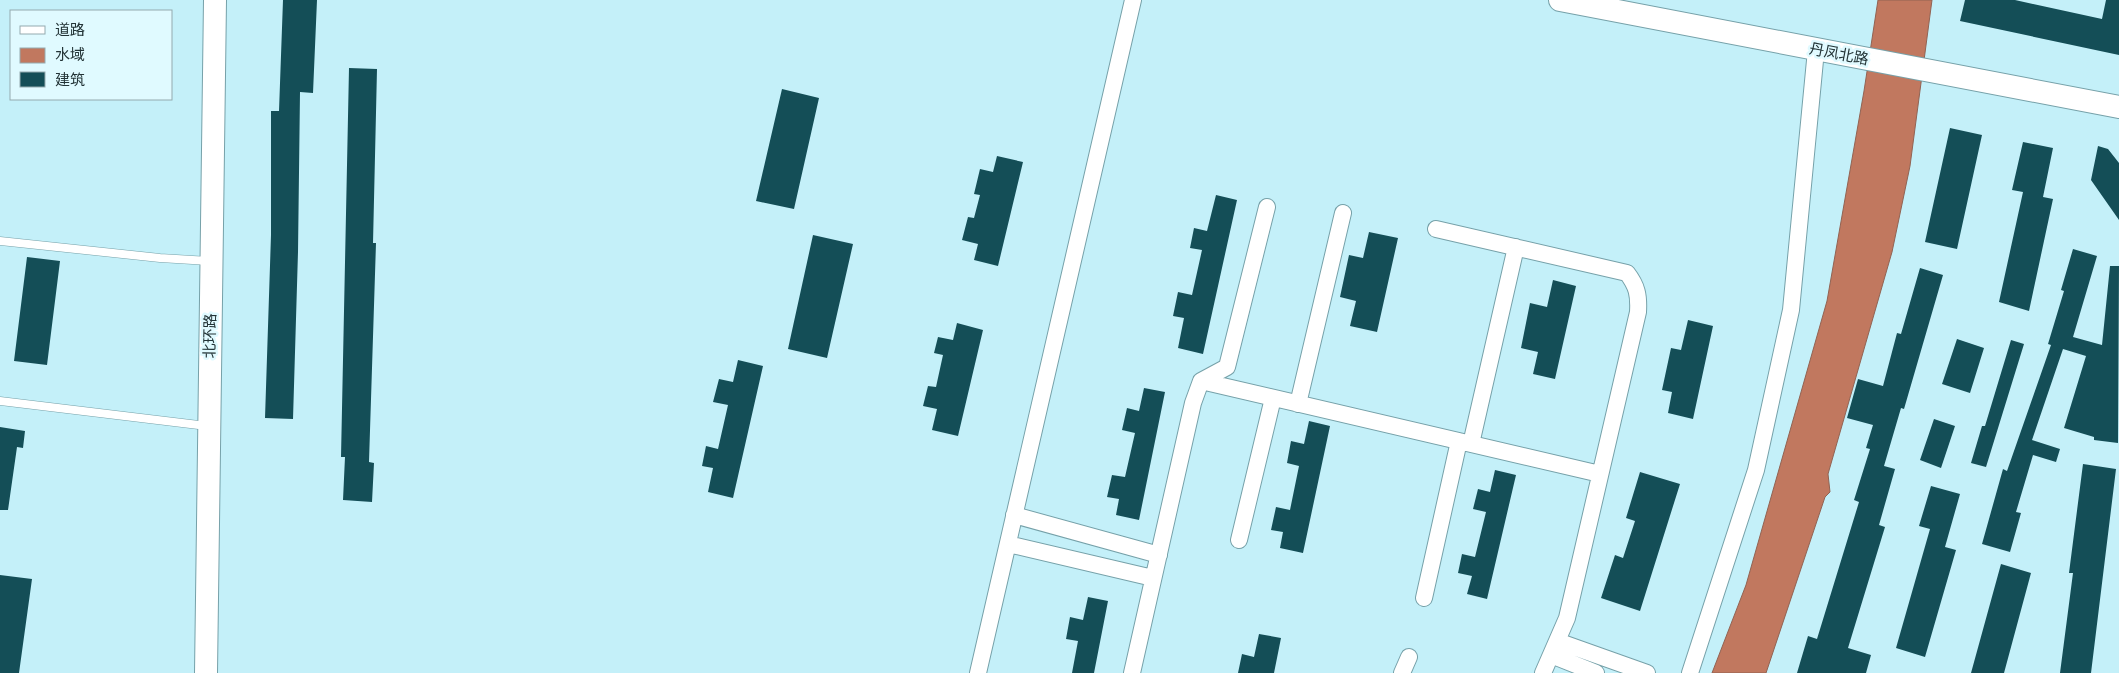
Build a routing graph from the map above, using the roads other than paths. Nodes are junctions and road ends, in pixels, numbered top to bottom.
1 (214, 0) edge
2 (1132, 0) edge
3 (1560, 0) edge
4 (1816, 50) junction
5 (2119, 107) edge
6 (1267, 207) dead end
7 (1343, 213) dead end
8 (1436, 229) dead end
9 (0, 241) edge
10 (1516, 248) junction
11 (211, 261) junction
12 (1201, 381) junction
13 (1273, 398) junction
14 (0, 401) edge
15 (1298, 404) junction
16 (209, 426) junction
17 (1465, 443) junction
18 (1600, 474) junction
19 (1014, 515) junction
20 (1239, 540) dead end
21 (1008, 544) junction
22 (1159, 555) junction
23 (1153, 578) junction
24 (1424, 598) dead end
25 (1554, 648) junction
26 (1409, 657) dead end
27 (206, 673) edge
28 (978, 673) edge
29 (1132, 673) edge
30 (1402, 673) edge
31 (1543, 673) edge
32 (1596, 673) edge
33 (1647, 673) edge
34 (1690, 673) edge

1 - 11 main road, 北环路
2 - 19 street
3 - 4 main road, 丹凤北路
4 - 5 main road, 丹凤北路
4 - 34 street
6 - 12 street
7 - 15 street
8 - 10 street
9 - 11 lane
10 - 17 street
10 - 18 street
11 - 16 main road, 北环路
12 - 13 street
12 - 22 street
13 - 15 street
13 - 20 street
14 - 16 lane
15 - 17 street
16 - 27 main road, 北环路
17 - 18 street
17 - 24 street
18 - 25 street
19 - 21 street
19 - 22 street
21 - 23 street
21 - 28 street
22 - 23 street
23 - 29 street
25 - 31 street
25 - 32 street
25 - 33 street
26 - 30 street

